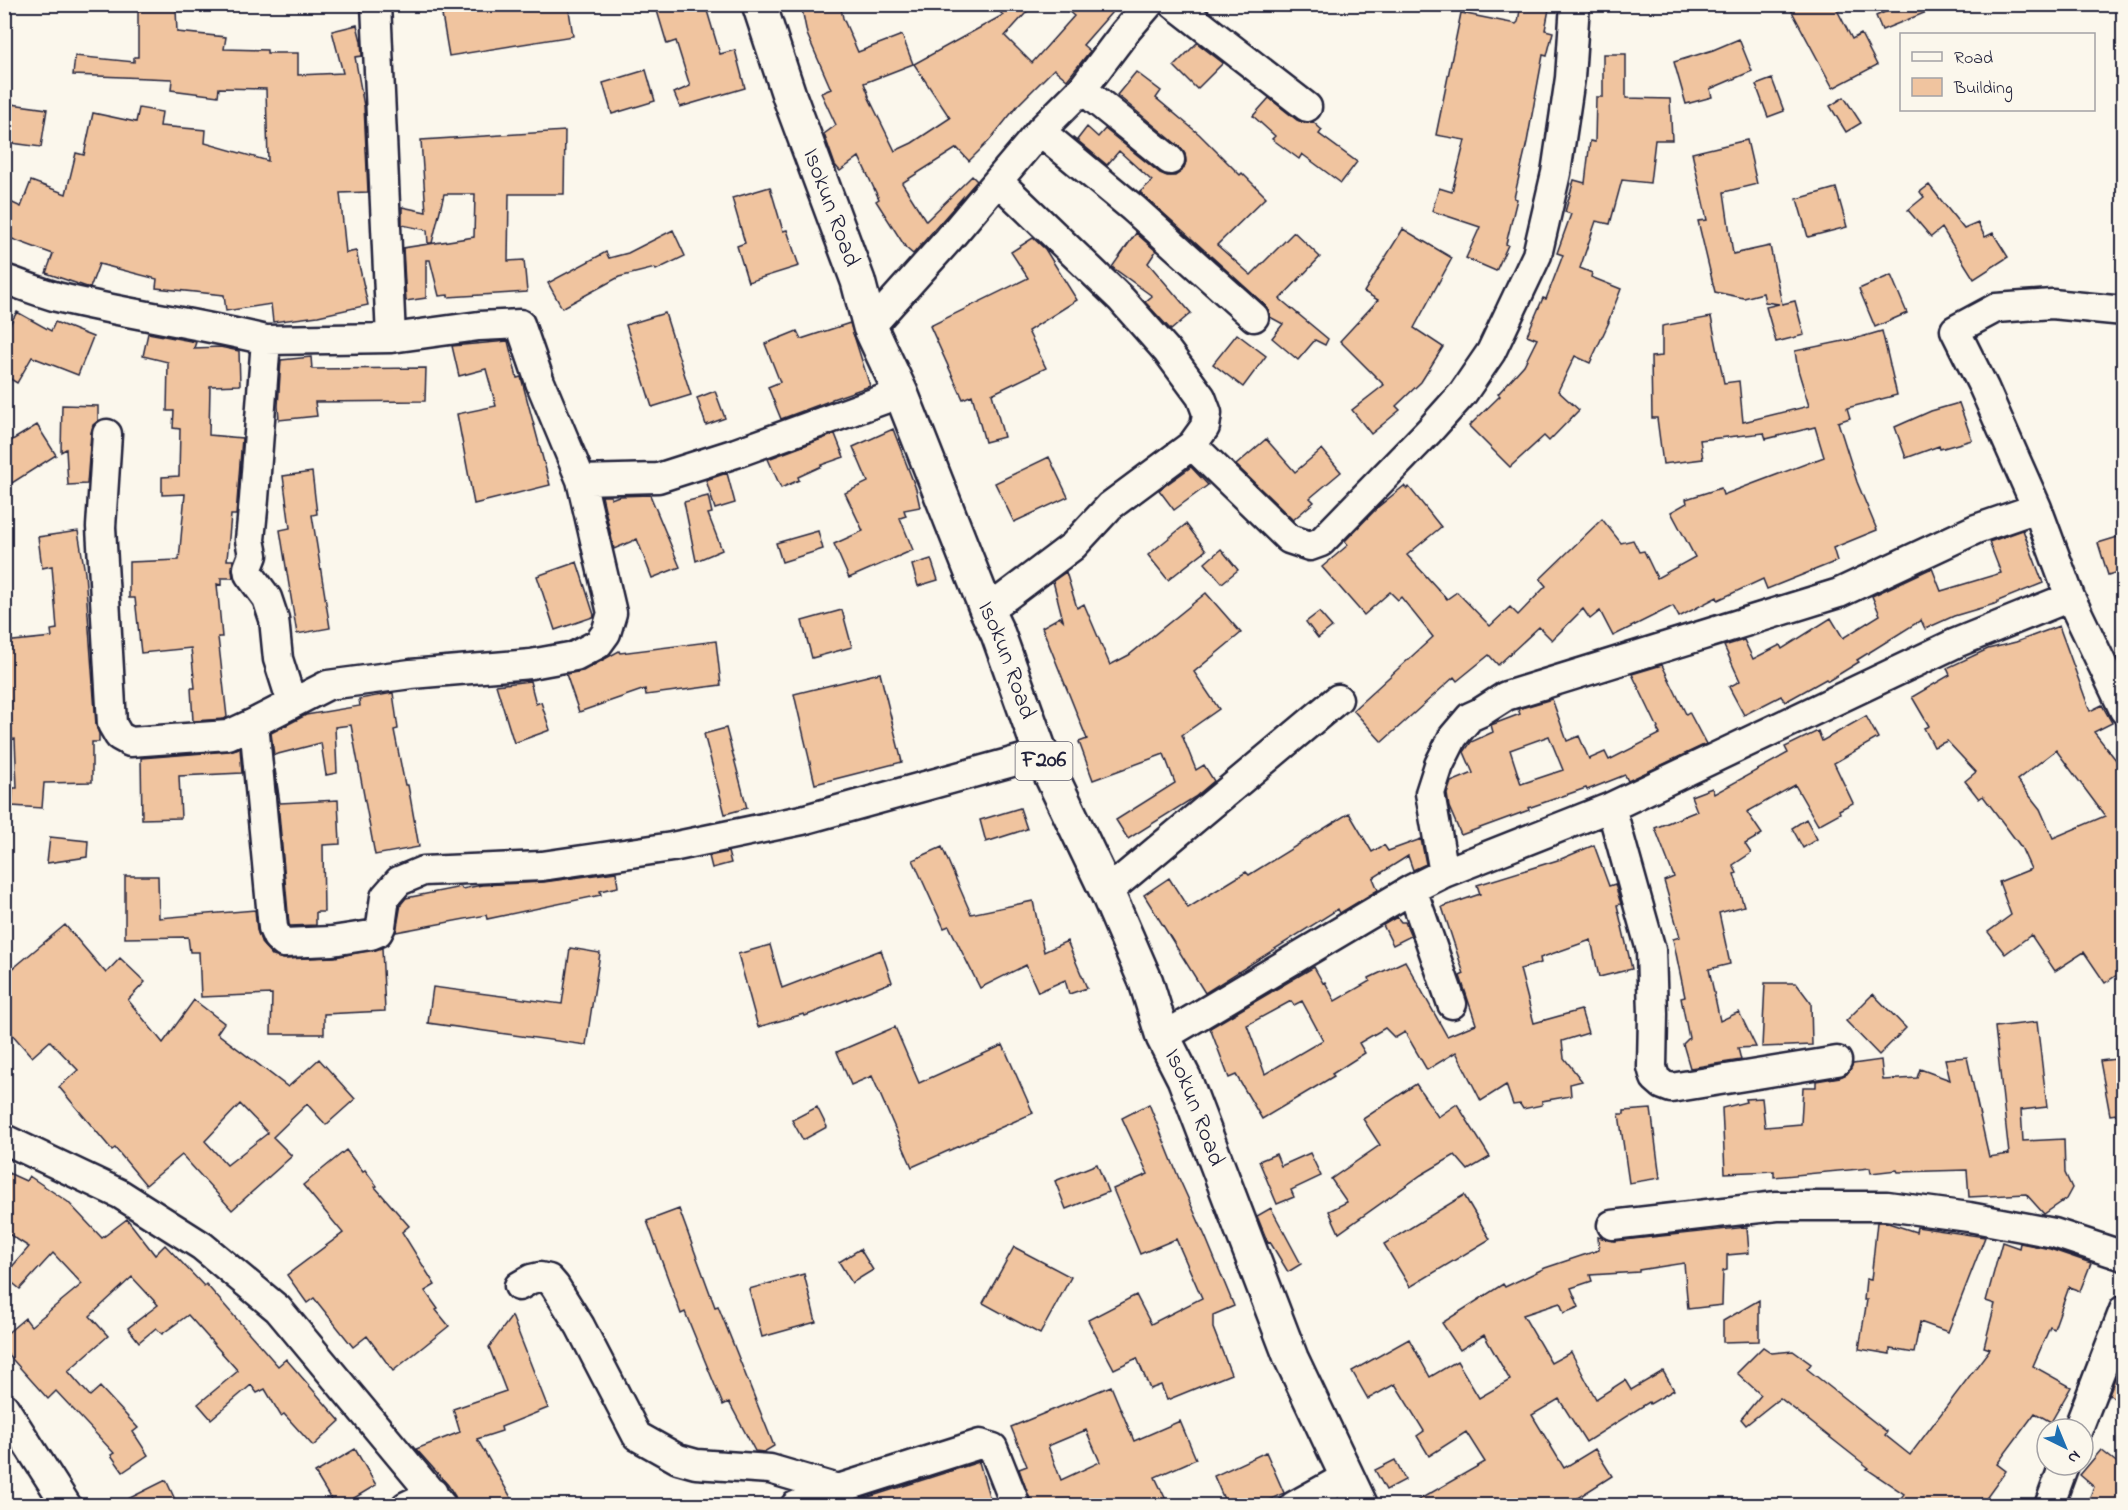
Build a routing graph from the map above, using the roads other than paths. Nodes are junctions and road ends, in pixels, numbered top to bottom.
1 (376, 4) edge
2 (759, 4) edge
3 (1149, 4) edge
4 (1174, 4) edge
5 (1575, 4) edge
6 (1082, 89) junction
7 (1307, 107) dead end
8 (1040, 131) junction
9 (1170, 160) dead end
10 (998, 181) junction
11 (4, 279) edge
12 (2124, 311) edge
13 (1254, 317) dead end
14 (870, 327) junction
15 (391, 338) junction
16 (266, 339) junction
17 (901, 393) junction
18 (107, 434) dead end
19 (1192, 445) junction
20 (581, 480) junction
21 (2037, 508) junction
22 (2070, 597) junction
23 (987, 611) junction
24 (1338, 699) dead end
25 (292, 703) junction
26 (2124, 710) edge
27 (254, 723) junction
28 (1041, 754) junction
29 (1611, 807) junction
30 (1444, 873) junction
31 (1412, 889) junction
32 (1107, 892) junction
33 (1452, 1004) dead end
34 (1163, 1037) junction
35 (1838, 1061) dead end
36 (4, 1139) edge
37 (1612, 1225) dead end
38 (2124, 1256) edge
39 (519, 1286) dead end
40 (2124, 1310) edge
41 (4, 1407) edge
42 (2083, 1417) edge
43 (1346, 1476) junction
44 (2060, 1477) edge
45 (838, 1489) junction
46 (437, 1499) edge
47 (67, 1506) edge
48 (406, 1506) edge
49 (795, 1506) edge
50 (1016, 1506) edge
51 (1294, 1506) edge
52 (1361, 1506) edge
53 (2049, 1506) edge

1 - 15 street
2 - 14 main road, Isokun Road / F206
3 - 6 street
4 - 7 street
5 - 19 street
6 - 8 street
6 - 9 street
8 - 10 street
8 - 13 street
10 - 14 street
10 - 19 street
11 - 16 street
12 - 21 street
14 - 17 main road, Isokun Road / F206
15 - 16 street
15 - 20 street
16 - 25 street
17 - 20 street
17 - 23 main road, Isokun Road / F206
18 - 27 street
19 - 23 street
20 - 25 street
21 - 22 street
21 - 30 street
22 - 26 street
22 - 29 street
23 - 28 main road, Isokun Road / F206
24 - 32 street
25 - 27 street
27 - 28 street
28 - 32 main road, Isokun Road / F206
29 - 30 street
29 - 35 street
30 - 31 street
31 - 33 street
31 - 34 street
32 - 34 main road, Isokun Road / F206
34 - 43 main road, Isokun Road / F206
36 - 46 street
37 - 38 street
39 - 45 street
40 - 42 street
41 - 47 street
43 - 51 street
43 - 52 main road, Isokun Road / F206
44 - 53 street
45 - 49 street
45 - 50 street
46 - 48 street

